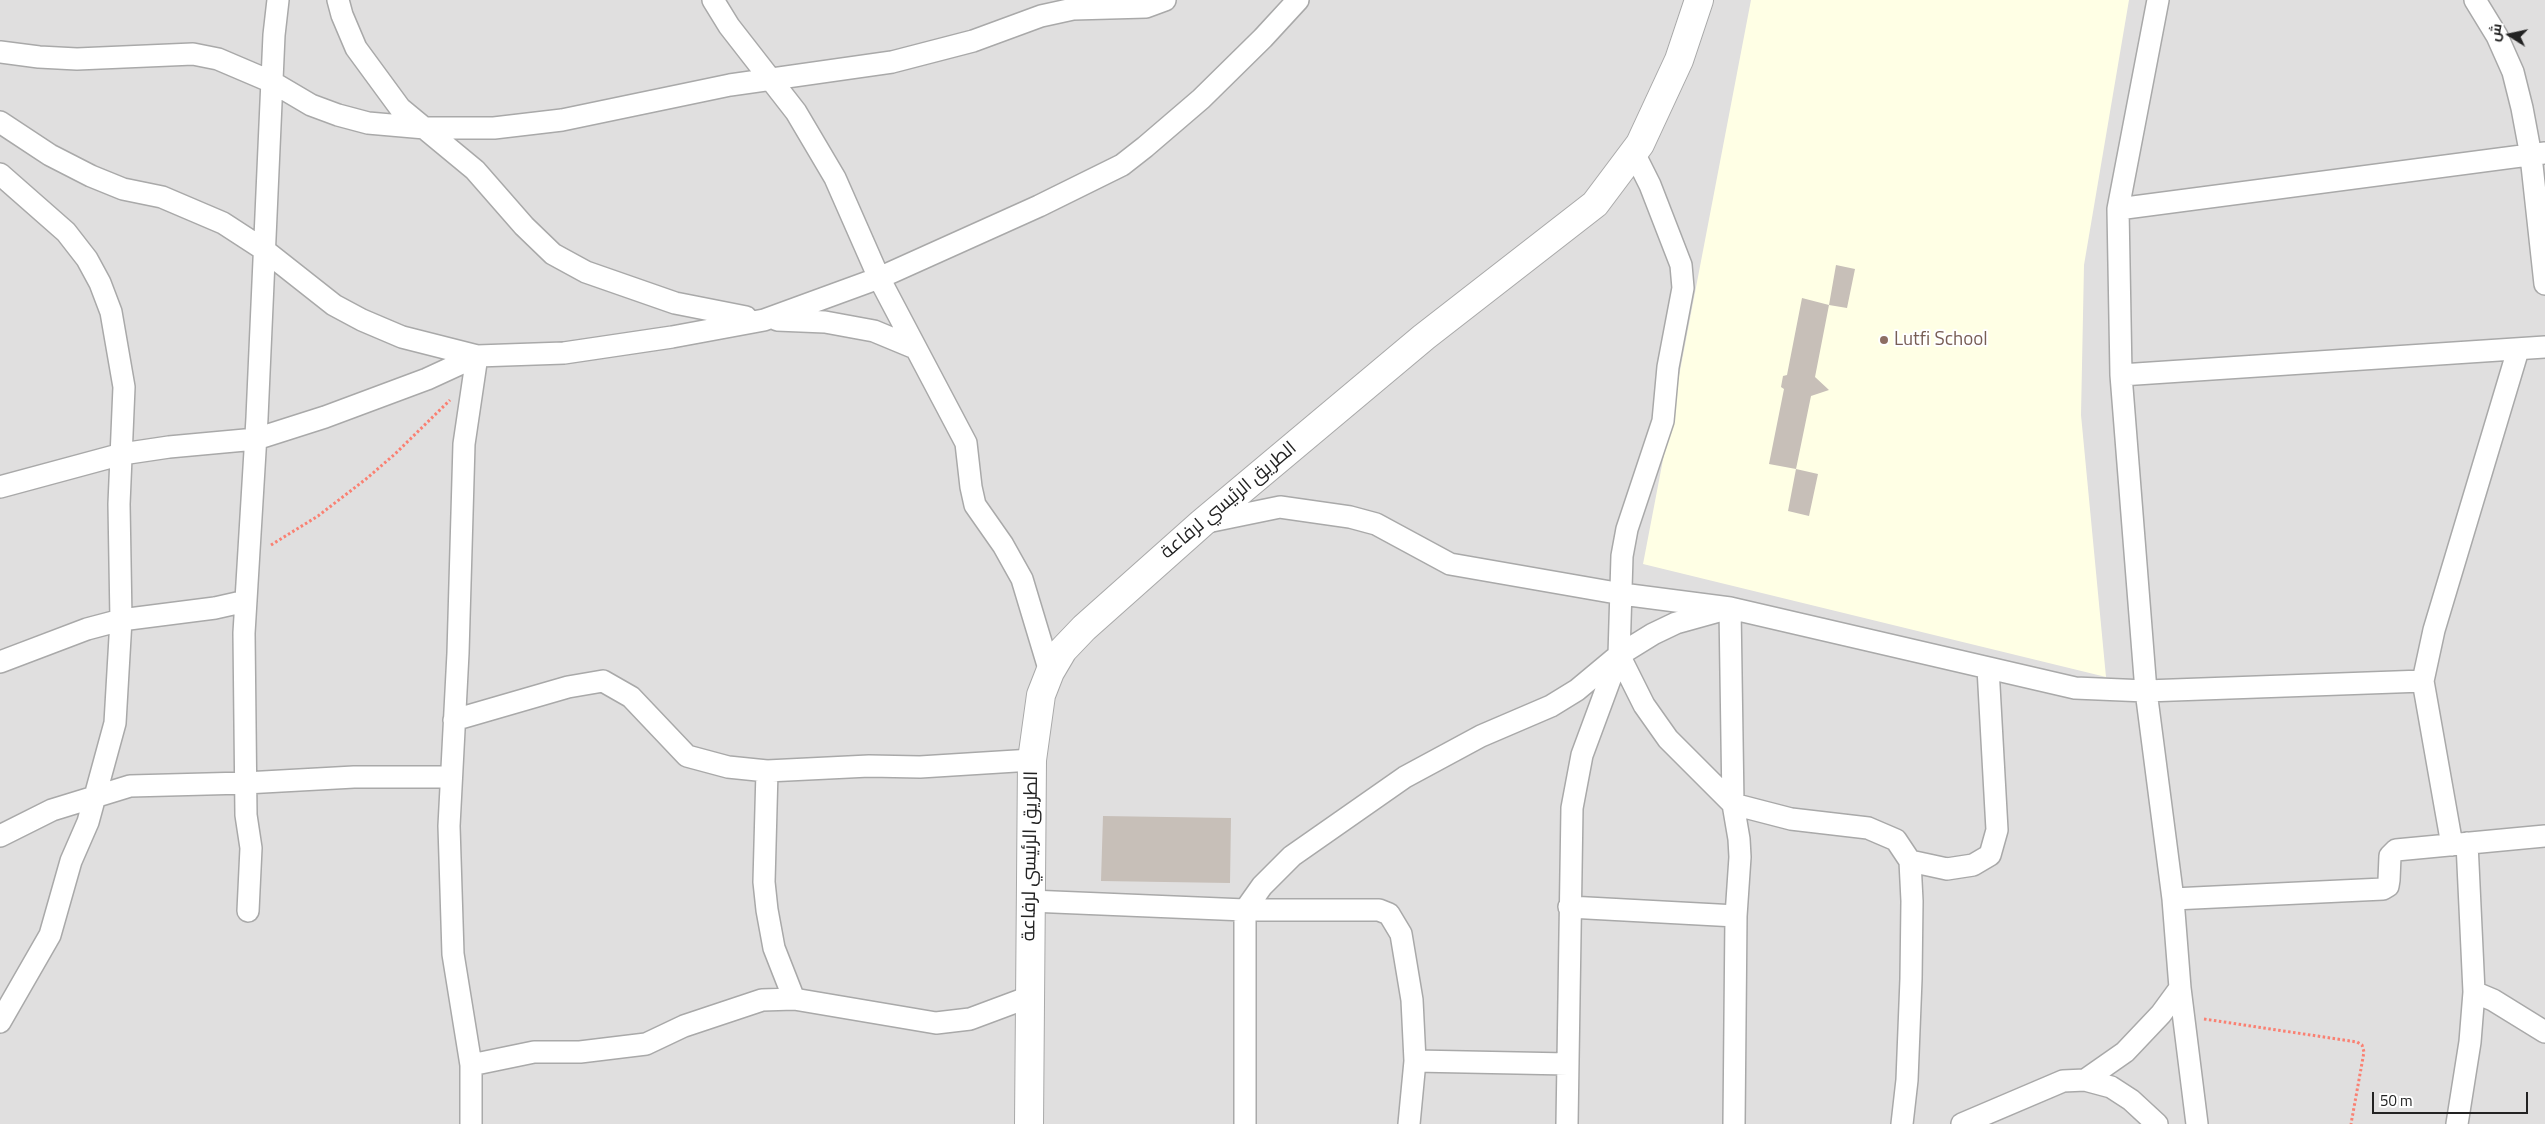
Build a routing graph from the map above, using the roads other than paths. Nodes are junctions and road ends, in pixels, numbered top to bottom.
1 (278, 0) edge
2 (338, 0) edge
3 (713, 0) edge
4 (1165, 0) edge
5 (1298, 0) edge
6 (1698, 0) edge
7 (2158, 0) edge
8 (2475, 0) edge
9 (0, 52) edge
10 (770, 79) junction
11 (272, 82) junction
12 (0, 122) edge
13 (425, 128) junction
14 (1634, 153) junction
15 (2538, 154) edge
16 (0, 174) edge
17 (2118, 209) junction
18 (263, 248) junction
19 (879, 278) junction
20 (2545, 284) edge
21 (764, 320) junction
22 (2545, 347) edge
23 (915, 348) junction
24 (2518, 350) junction
25 (476, 356) junction
26 (2120, 375) junction
27 (256, 439) junction
28 (122, 454) junction
29 (0, 486) edge
30 (1202, 523) junction
31 (1622, 594) junction
32 (246, 601) junction
33 (1730, 608) junction
34 (121, 620) junction
35 (1619, 654) junction
36 (0, 662) edge
37 (1988, 668) junction
38 (1050, 672) junction
39 (2423, 681) junction
40 (2146, 691) junction
41 (454, 720) junction
42 (1032, 760) junction
43 (767, 771) junction
44 (450, 777) junction
45 (245, 783) junction
46 (97, 795) junction
47 (1733, 804) junction
48 (0, 836) edge
49 (2545, 836) edge
50 (2460, 844) junction
51 (1910, 861) junction
52 (2173, 899) junction
53 (1030, 901) junction
54 (1569, 907) junction
55 (1245, 910) junction
56 (248, 911) dead end
57 (1736, 916) junction
58 (2180, 988) junction
59 (2474, 992) junction
60 (1030, 997) junction
61 (794, 999) junction
62 (0, 1022) edge
63 (2545, 1032) edge
64 (1415, 1060) junction
65 (1568, 1064) junction
66 (471, 1065) junction
67 (2085, 1080) junction
68 (471, 1124) edge
69 (1029, 1124) edge
70 (1245, 1124) edge
71 (1409, 1124) edge
72 (1567, 1124) edge
73 (1734, 1124) edge
74 (1902, 1124) edge
75 (1962, 1124) edge
76 (2157, 1124) edge
77 (2197, 1124) edge
78 (2457, 1124) edge

1 - 11 street
2 - 13 street
3 - 10 street
4 - 10 street
5 - 19 street
6 - 14 street, الطريق الرئيسي لرفاعة
7 - 17 street
8 - 15 street
9 - 11 street
10 - 13 street
10 - 19 street
11 - 13 street
11 - 18 street
12 - 18 street
13 - 21 street
14 - 30 street, الطريق الرئيسي لرفاعة
14 - 31 street
15 - 17 street
15 - 20 street
16 - 28 street
17 - 26 street
18 - 25 street
18 - 27 street
19 - 21 street
19 - 23 street
21 - 23 street
21 - 25 street
22 - 24 street
23 - 38 street
24 - 26 street
24 - 39 street
25 - 27 street
25 - 41 street
26 - 40 street
27 - 28 street
27 - 32 street
28 - 29 street
28 - 34 street
30 - 31 street
30 - 38 street, الطريق الرئيسي لرفاعة
31 - 33 street
31 - 35 street
32 - 34 street
32 - 45 street
33 - 35 street
33 - 37 street
33 - 47 street
34 - 36 street
34 - 46 street
35 - 47 street
35 - 54 street
35 - 55 street
37 - 40 street
37 - 51 street
38 - 42 street, الطريق الرئيسي لرفاعة
39 - 40 street
39 - 50 street
40 - 52 street
41 - 43 street
41 - 44 street
42 - 43 street
42 - 53 street, الطريق الرئيسي لرفاعة
43 - 61 street
44 - 45 street
44 - 66 street
45 - 46 street
45 - 56 street
46 - 48 street
46 - 62 street
47 - 51 street
47 - 57 street
49 - 50 street
50 - 52 street
50 - 59 street
51 - 74 street
52 - 58 street
53 - 55 street
53 - 60 street, الطريق الرئيسي لرفاعة
54 - 57 street
54 - 65 street
55 - 64 street
55 - 70 street
57 - 73 street
58 - 67 street
58 - 77 street
59 - 63 street
59 - 78 street
60 - 61 street
60 - 69 street, الطريق الرئيسي لرفاعة
61 - 66 street
64 - 65 street
64 - 71 street
65 - 72 street
66 - 68 street
67 - 75 street
67 - 76 street

